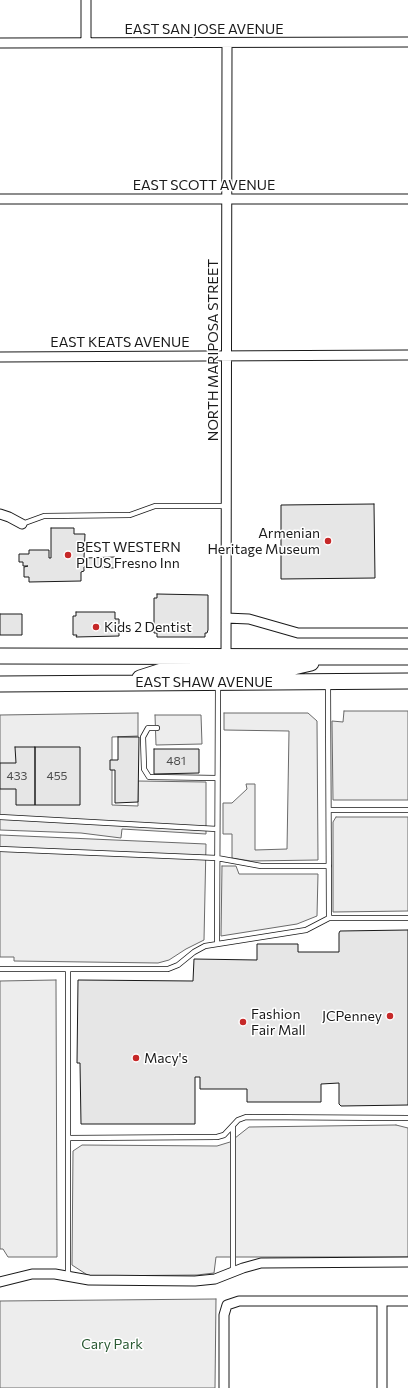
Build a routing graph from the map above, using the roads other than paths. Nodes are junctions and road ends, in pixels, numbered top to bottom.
1 (86, 0) edge
2 (408, 42) edge
3 (0, 43) edge
4 (86, 43) junction
5 (227, 44) junction
6 (0, 199) edge
7 (227, 199) junction
8 (408, 199) edge
9 (227, 355) junction
10 (408, 355) edge
11 (0, 357) edge
12 (226, 506) junction
13 (0, 514) edge
14 (22, 524) joint
15 (226, 618) junction
16 (408, 633) edge
17 (0, 656) edge
18 (226, 657) junction
19 (338, 657) junction
20 (408, 657) edge
21 (328, 681) junction
22 (408, 681) edge
23 (218, 682) junction
24 (124, 683) junction
25 (0, 684) edge
26 (157, 728) dead end
27 (217, 778) junction
28 (329, 810) junction
29 (408, 810) edge
30 (0, 817) edge
31 (217, 829) junction
32 (0, 849) edge
33 (217, 858) junction
34 (329, 866) junction
35 (329, 918) junction
36 (408, 918) edge
37 (217, 943) junction
38 (0, 969) edge
39 (68, 969) junction
40 (408, 1118) edge
41 (233, 1127) junction
42 (68, 1138) junction
43 (408, 1262) edge
44 (233, 1272) junction
45 (68, 1276) junction
46 (0, 1282) edge
47 (382, 1301) junction
48 (408, 1301) edge
49 (224, 1388) edge
50 (382, 1388) edge

1 - 4 street
2 - 5 street, EAST SAN JOSE AVENUE
3 - 4 street, EAST SAN JOSE AVENUE
4 - 5 street, EAST SAN JOSE AVENUE
5 - 7 street, NORTH MARIPOSA STREET
6 - 7 street, EAST SCOTT AVENUE
7 - 8 street, EAST SCOTT AVENUE
7 - 9 street, NORTH MARIPOSA STREET
9 - 10 street, EAST KEATS AVENUE
9 - 11 street, EAST KEATS AVENUE
9 - 12 street, NORTH MARIPOSA STREET
12 - 14 lane
12 - 15 street, NORTH MARIPOSA STREET
13 - 14 street
15 - 16 street
15 - 18 street, NORTH MARIPOSA STREET
17 - 18 main road, EAST SHAW AVENUE
18 - 19 main road, EAST SHAW AVENUE
18 - 24 main road
19 - 20 main road, EAST SHAW AVENUE
19 - 23 main road
21 - 22 main road, EAST SHAW AVENUE
21 - 23 main road, EAST SHAW AVENUE
21 - 28 lane
23 - 24 main road, EAST SHAW AVENUE
23 - 27 lane
24 - 25 main road, EAST SHAW AVENUE
26 - 27 lane
27 - 31 lane
28 - 29 lane
28 - 34 lane
30 - 31 lane
31 - 33 lane
32 - 33 lane
33 - 34 lane
33 - 37 lane
34 - 35 lane
35 - 36 lane
35 - 37 lane
37 - 39 lane
38 - 39 lane
39 - 42 lane
40 - 41 lane
41 - 42 lane
41 - 44 lane
42 - 45 lane
43 - 44 street
44 - 45 street
45 - 46 street
47 - 48 street
47 - 49 street
47 - 50 street

